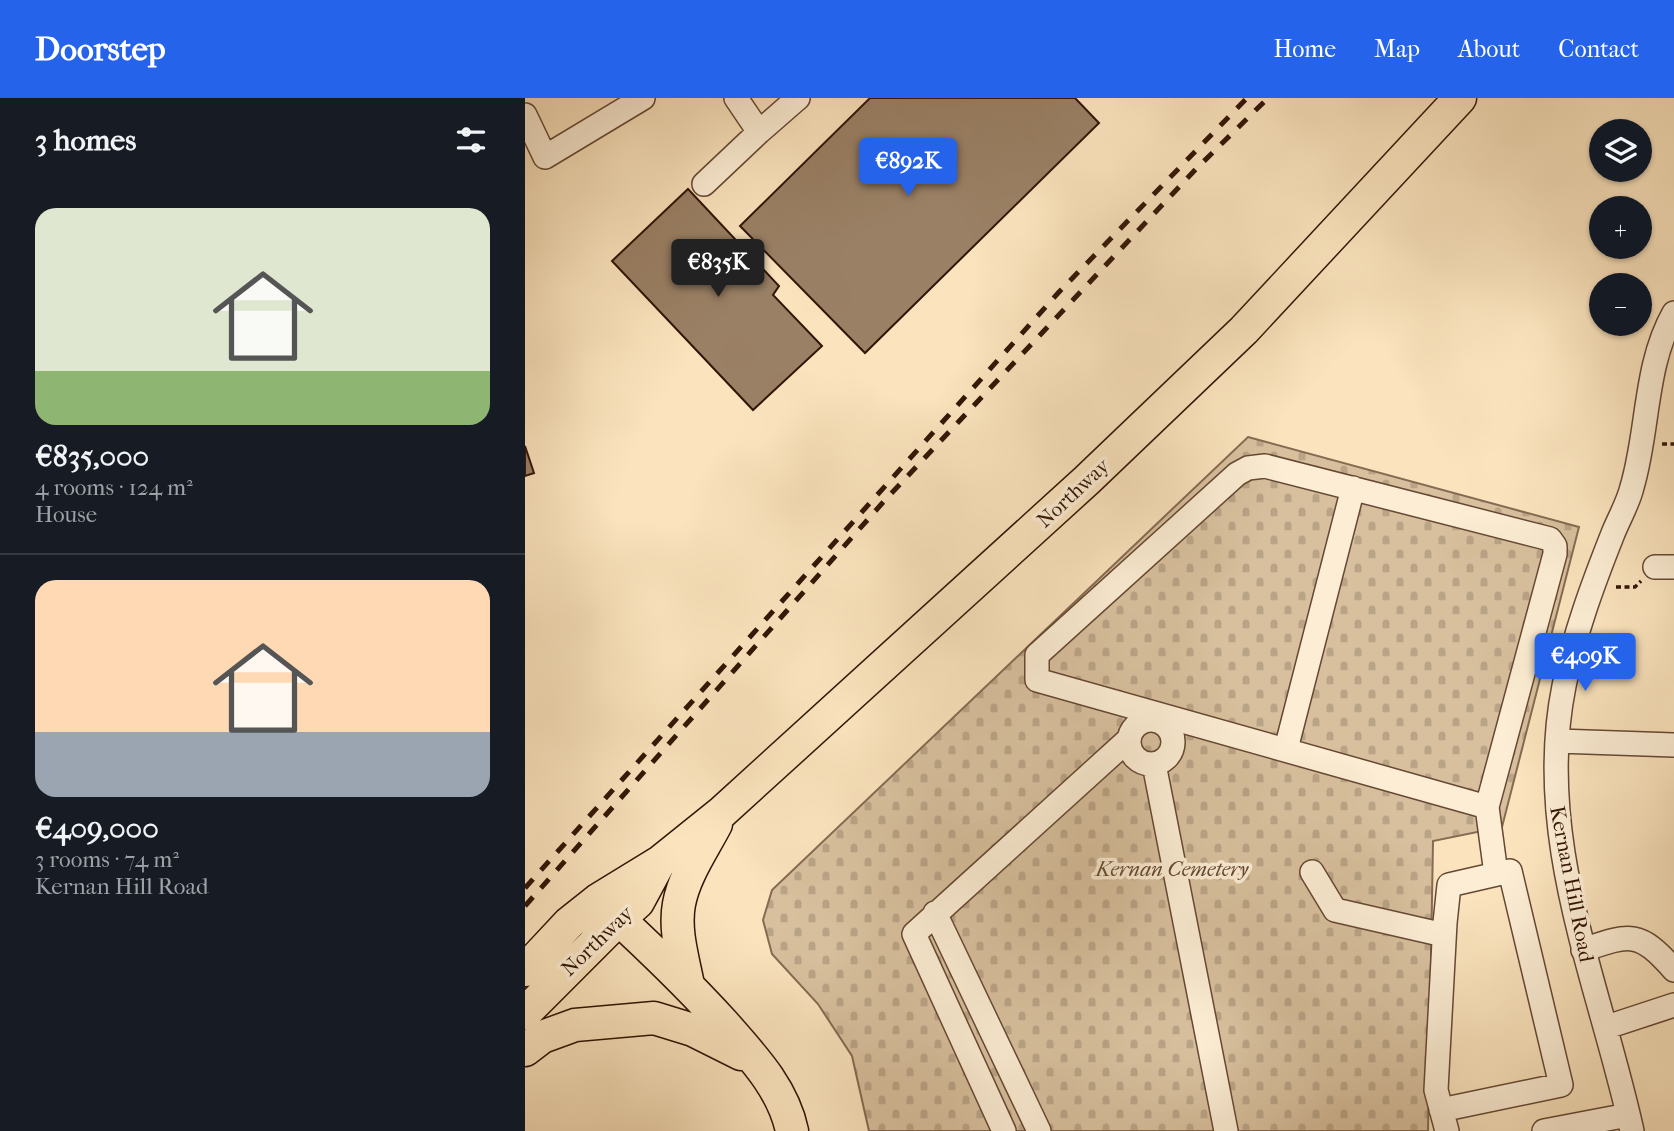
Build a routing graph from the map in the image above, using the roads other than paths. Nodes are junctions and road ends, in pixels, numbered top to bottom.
1 (643, 98) edge
2 (736, 98) edge
3 (798, 98) edge
4 (1460, 98) edge
5 (525, 116) edge
6 (759, 132) junction
7 (704, 184) dead end
8 (1674, 313) edge
9 (1353, 488) junction
10 (1154, 716) junction
11 (1129, 739) junction
12 (1558, 741) junction
13 (1674, 745) edge
14 (1286, 749) junction
15 (1154, 764) junction
16 (1487, 807) junction
17 (721, 813) junction
18 (1312, 872) dead end
19 (1496, 874) junction
20 (609, 909) junction
21 (935, 913) junction
22 (1444, 935) junction
23 (1583, 950) junction
24 (525, 970) edge
25 (1674, 970) edge
26 (688, 985) junction
27 (525, 998) edge
28 (1674, 1005) edge
29 (525, 1013) edge
30 (1607, 1027) junction
31 (525, 1050) edge
32 (758, 1063) junction
33 (1444, 1121) edge
34 (1630, 1123) edge
35 (792, 1131) edge
36 (1005, 1131) edge
37 (1039, 1131) edge
38 (1226, 1131) edge
39 (1544, 1131) edge

1 - 5 street
2 - 6 street
3 - 6 street
4 - 17 highway, Northway
6 - 7 street
8 - 12 street, Kernan Hill Road
9 - 10 street
9 - 14 street
9 - 16 street
10 - 11 street
10 - 14 street
10 - 15 street
11 - 15 street
11 - 21 street
12 - 13 street
12 - 23 street, Kernan Hill Road
14 - 16 street
15 - 38 street
16 - 19 street
17 - 20 highway, Northway
17 - 26 highway
18 - 22 street
19 - 22 street
19 - 33 street
20 - 24 highway, Northway
20 - 26 highway
20 - 27 highway
20 - 29 highway, Northway
21 - 36 street
21 - 37 street
22 - 33 street
23 - 25 street
23 - 30 street, Kernan Hill Road
26 - 32 highway
28 - 30 street
30 - 34 street, Kernan Hill Road
31 - 32 highway
32 - 35 highway
34 - 39 street

